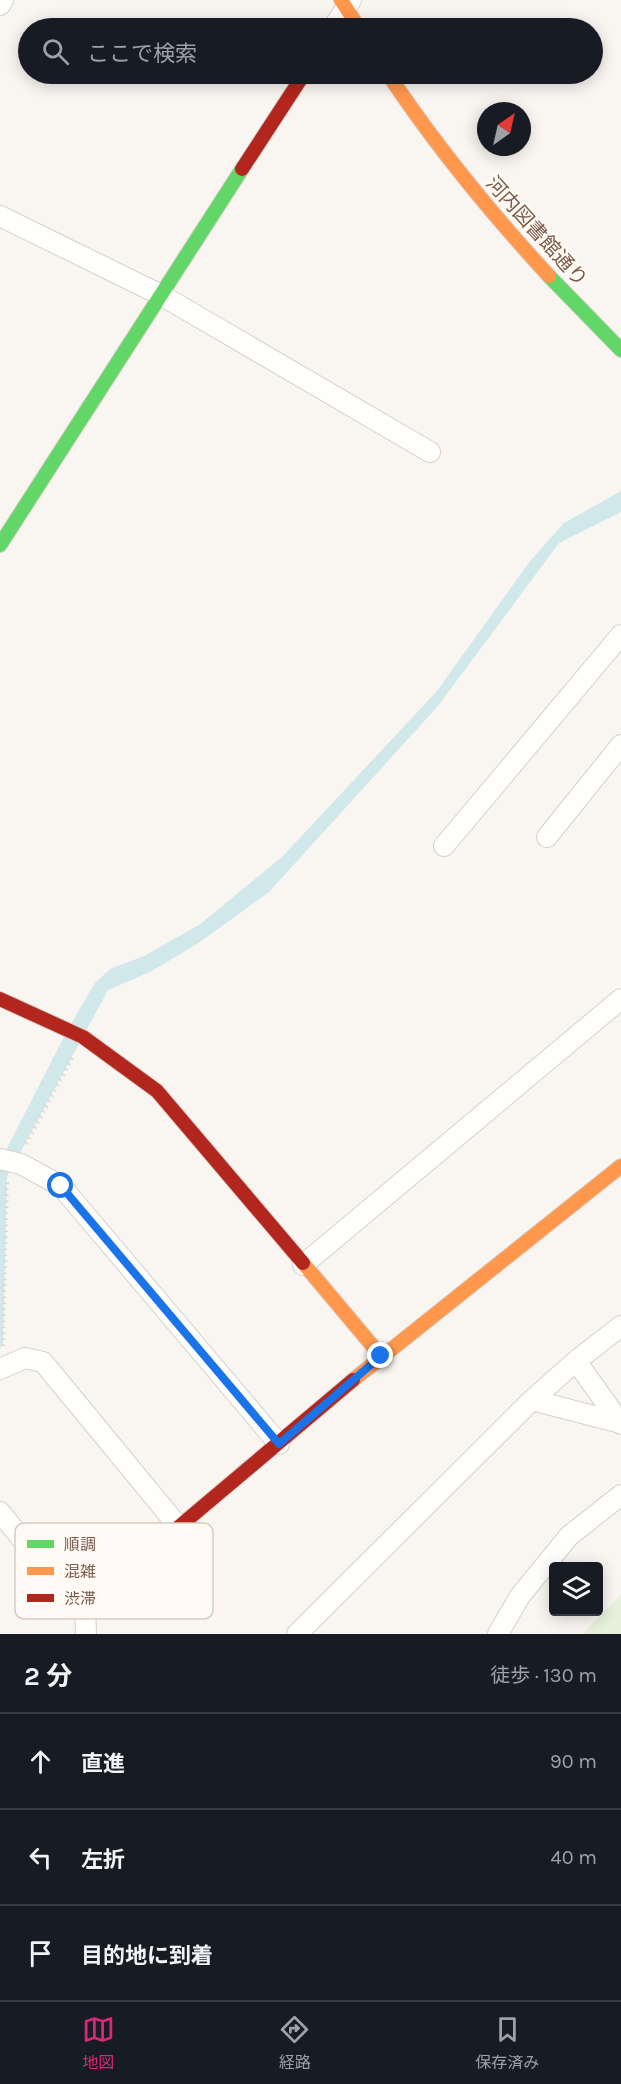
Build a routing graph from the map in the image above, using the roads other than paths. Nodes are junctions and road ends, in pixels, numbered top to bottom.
1 (3, 0) edge
2 (346, 3) edge
3 (0, 5) edge
4 (338, 18) edge
5 (354, 18) edge
6 (298, 84) edge
7 (395, 84) edge
8 (0, 216) edge
9 (161, 295) junction
10 (621, 350) edge
11 (430, 452) dead end
12 (0, 545) edge
13 (621, 635) edge
14 (621, 745) edge
15 (547, 837) dead end
16 (444, 846) dead end
17 (0, 999) edge
18 (621, 999) edge
19 (6, 1160) edge
20 (621, 1166) edge
21 (303, 1265) junction
22 (621, 1326) edge
23 (381, 1356) junction
24 (576, 1361) junction
25 (1, 1368) edge
26 (532, 1400) junction
27 (621, 1424) edge
28 (279, 1444) junction
29 (621, 1495) edge
30 (0, 1512) edge
31 (176, 1523) edge
32 (182, 1523) edge
33 (15, 1531) edge
34 (85, 1619) edge
35 (86, 1634) edge
36 (297, 1634) edge
37 (498, 1634) edge

1 - 3 street
2 - 4 street
2 - 5 street
6 - 9 street
7 - 10 street, 河内図書館通り
8 - 9 street
9 - 11 street
9 - 12 street
13 - 16 street
14 - 15 street
17 - 21 street
18 - 21 street
19 - 28 street
20 - 23 street
21 - 23 street
22 - 24 street
23 - 28 street
24 - 26 street
24 - 27 street
25 - 31 street
26 - 27 street
26 - 36 street
28 - 32 street
29 - 37 street
30 - 33 street
34 - 35 street

